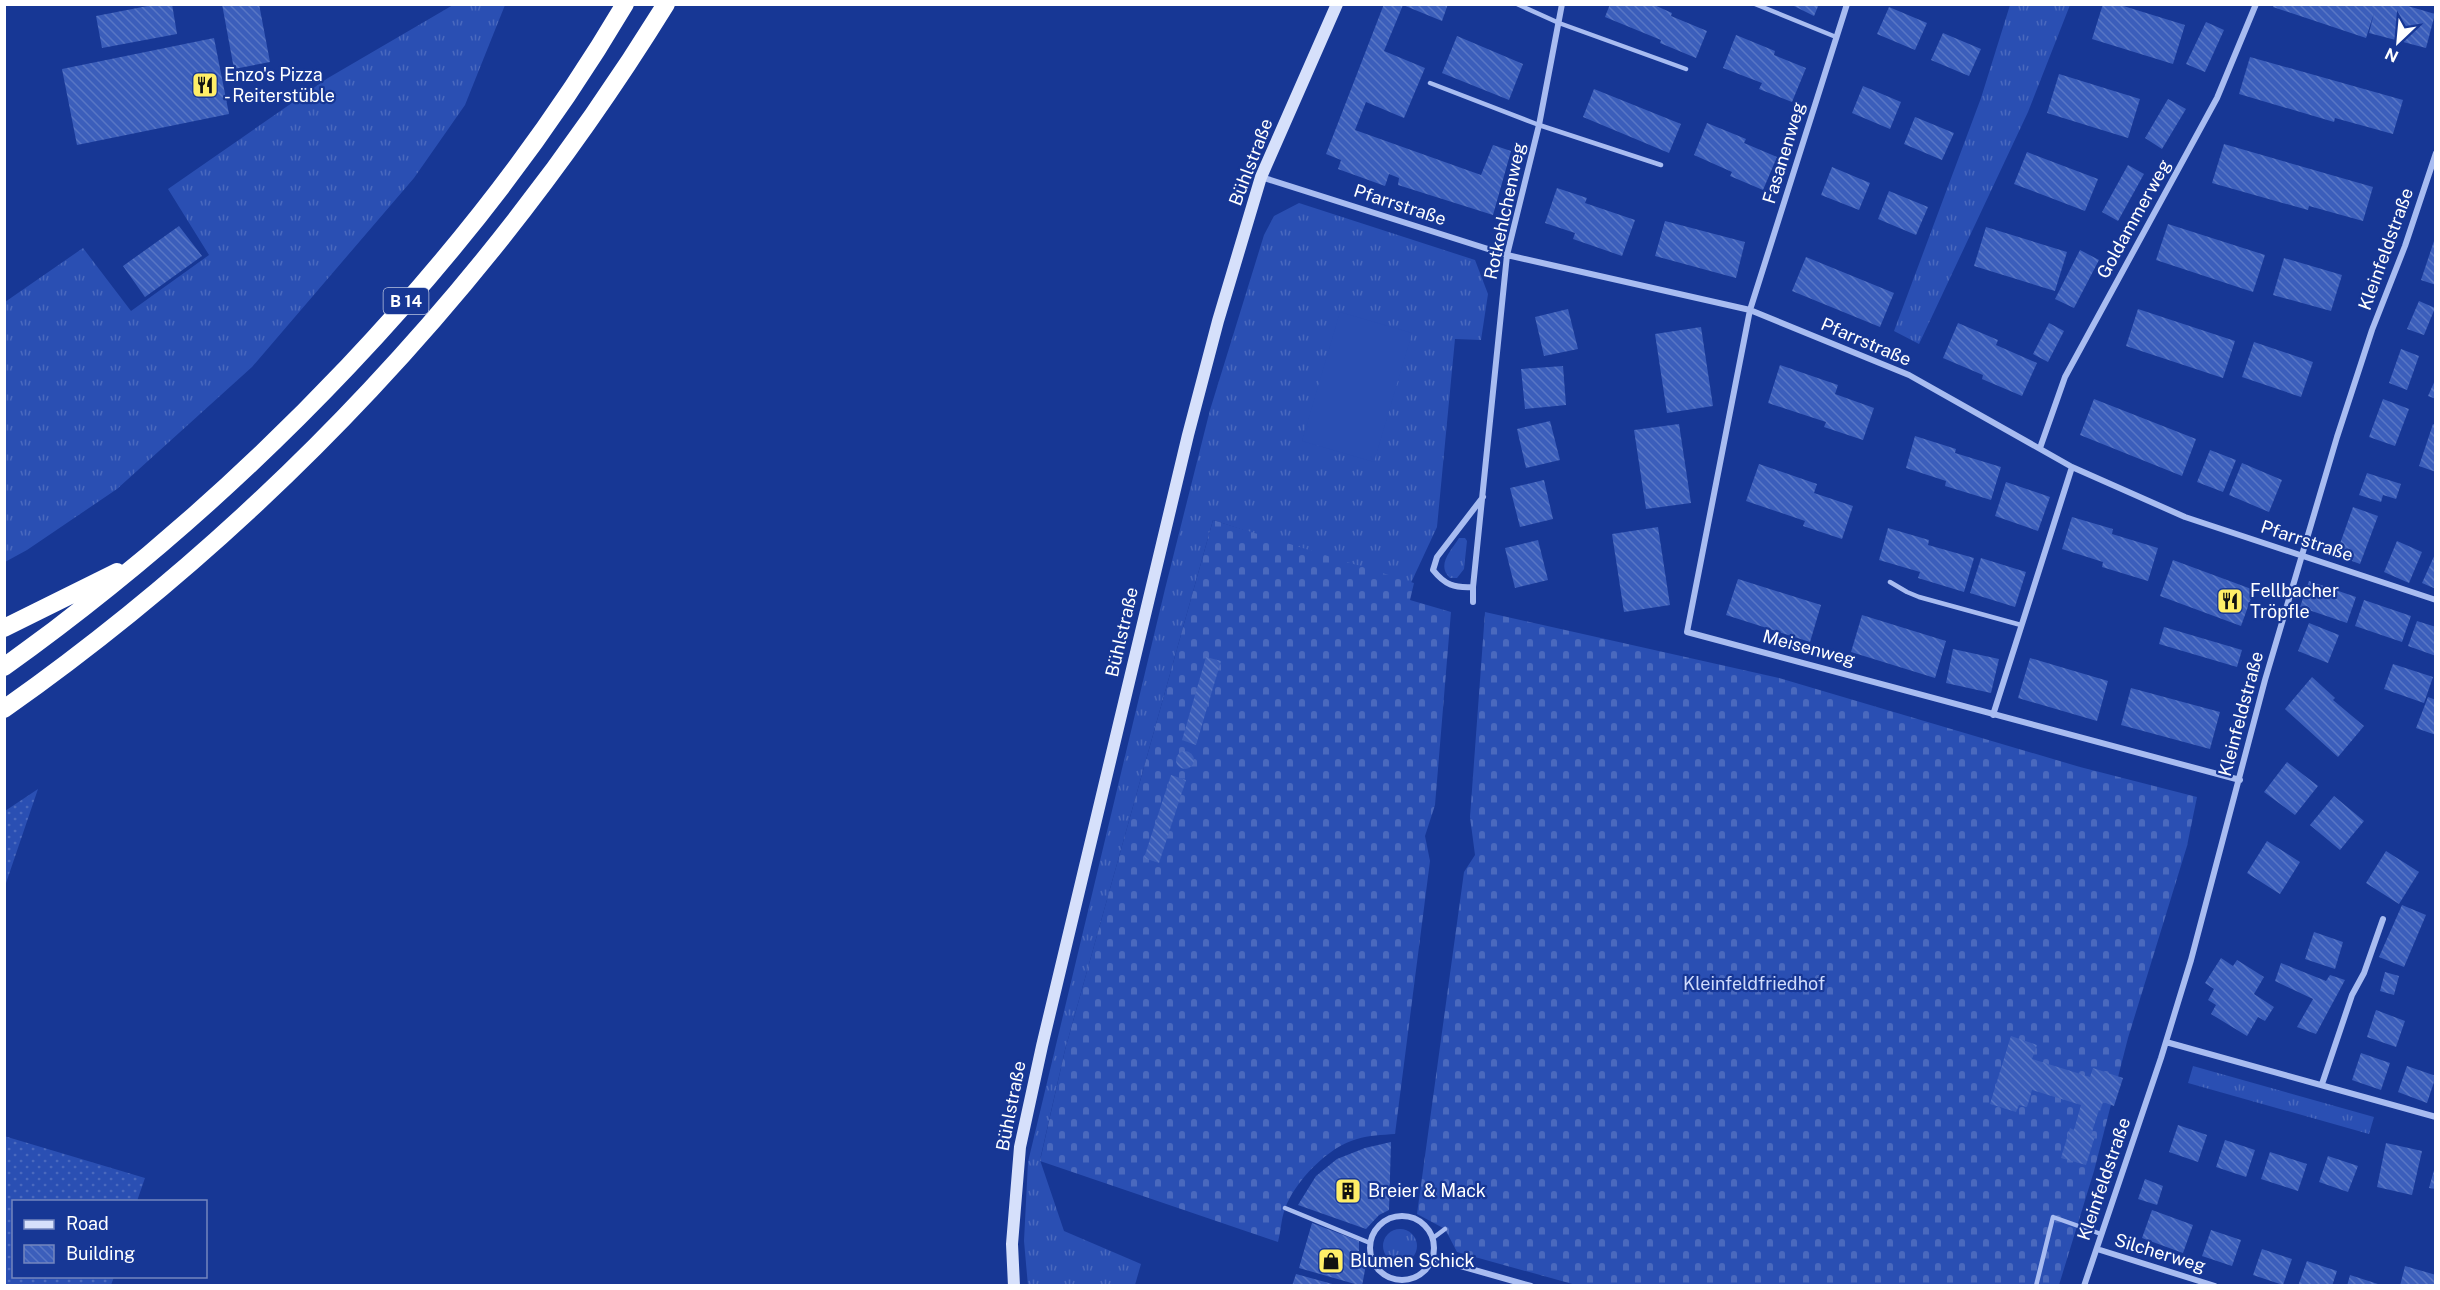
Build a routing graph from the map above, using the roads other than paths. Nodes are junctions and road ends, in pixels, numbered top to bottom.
1 (625, 4) edge
2 (666, 4) edge
3 (1337, 4) edge
4 (1517, 4) edge
5 (1562, 4) edge
6 (1755, 4) edge
7 (1847, 4) edge
8 (2256, 4) edge
9 (1559, 23) junction
10 (1836, 37) junction
11 (1686, 69) dead end
12 (1430, 83) dead end
13 (1539, 125) junction
14 (2436, 153) edge
15 (1661, 165) dead end
16 (1261, 177) junction
17 (1507, 255) junction
18 (1750, 310) junction
19 (2040, 448) junction
20 (2072, 467) junction
21 (1483, 496) junction
22 (2301, 555) junction
23 (143, 559) junction
24 (1890, 582) dead end
25 (1473, 588) junction
26 (2436, 600) edge
27 (1473, 602) dead end
28 (2021, 625) junction
29 (4, 628) edge
30 (4, 667) edge
31 (4, 709) edge
32 (1993, 715) junction
33 (2240, 780) junction
34 (2383, 919) dead end
35 (2166, 1042) junction
36 (2322, 1084) junction
37 (2436, 1117) edge
38 (1285, 1208) dead end
39 (1445, 1229) dead end
40 (2101, 1234) junction
41 (1432, 1238) junction
42 (1370, 1243) junction
43 (2097, 1249) junction
44 (1432, 1258) junction
45 (1390, 1278) junction
46 (1014, 1286) edge
47 (1388, 1286) edge
48 (1531, 1286) edge
49 (2036, 1286) edge
50 (2084, 1286) edge
51 (2215, 1286) edge

1 - 23 highway, B 14
2 - 31 highway, B 14
3 - 16 main road, Bühlstraße
4 - 9 lane
5 - 9 street, Rotkehlchenweg
6 - 10 lane
7 - 10 street, Fasanenweg
8 - 19 street, Goldammerweg
9 - 11 lane
9 - 13 street, Rotkehlchenweg
10 - 18 street, Fasanenweg
12 - 13 lane
13 - 15 lane
13 - 17 street, Rotkehlchenweg
14 - 22 street, Kleinfeldstraße
16 - 17 street, Pfarrstraße
16 - 46 main road, Bühlstraße
17 - 18 street, Pfarrstraße
17 - 21 street, Rotkehlchenweg
18 - 19 street, Pfarrstraße
18 - 32 street, Meisenweg
19 - 20 street, Pfarrstraße
20 - 22 street, Pfarrstraße
20 - 28 street
21 - 25 street, Rotkehlchenweg
21 - 25 street
22 - 26 street, Pfarrstraße
22 - 33 street, Kleinfeldstraße
23 - 29 highway
23 - 30 highway, B 14
24 - 28 lane
25 - 27 street, Rotkehlchenweg
28 - 32 street
32 - 33 street, Meisenweg
33 - 35 street, Kleinfeldstraße
34 - 36 street
35 - 36 street
35 - 40 street, Kleinfeldstraße
36 - 37 street
38 - 42 lane
39 - 41 lane
40 - 43 street, Kleinfeldstraße
40 - 49 lane
41 - 42 street
41 - 44 street
42 - 45 street
43 - 50 street, Kleinfeldstraße
43 - 51 street, Silcherweg
44 - 45 street
44 - 48 street
45 - 47 street

